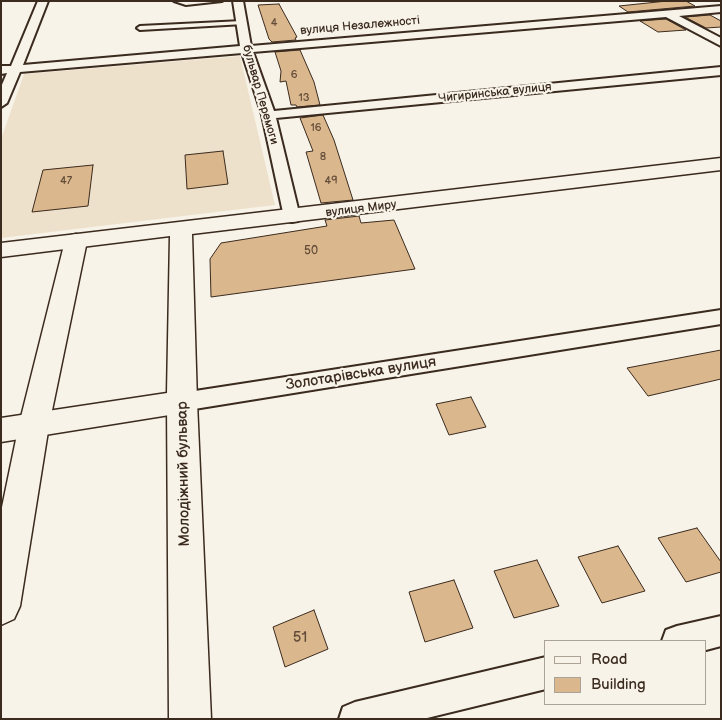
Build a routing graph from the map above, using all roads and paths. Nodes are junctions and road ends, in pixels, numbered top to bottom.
1 (44, 1) edge
2 (176, 1) edge
3 (220, 1) edge
4 (238, 1) edge
5 (655, 5) dead end
6 (721, 9) edge
7 (668, 13) junction
8 (242, 23) junction
9 (140, 28) dead end
10 (721, 43) edge
11 (246, 49) junction
12 (14, 69) junction
13 (1, 70) edge
14 (721, 72) edge
15 (1, 103) edge
16 (269, 115) junction
17 (721, 164) edge
18 (292, 217) junction
19 (181, 228) junction
20 (76, 241) junction
21 (1, 250) edge
22 (721, 317) edge
23 (182, 402) junction
24 (34, 425) junction
25 (1, 430) edge
26 (1, 606) edge
27 (721, 631) edge
28 (681, 640) edge
29 (544, 673) edge
30 (190, 719) edge
31 (355, 719) edge

1 - 12 street
2 - 3 lane
4 - 8 street, бульвар Перемоги
5 - 7 street
6 - 7 street, вулиця Незалежності
7 - 10 street
7 - 11 street, вулиця Незалежності
8 - 9 lane
8 - 11 street, бульвар Перемоги
11 - 12 street, вулиця Незалежності
11 - 16 street, бульвар Перемоги
12 - 13 street, вулиця Незалежності
12 - 15 street
14 - 16 street, Чигиринська вулиця
16 - 18 street, бульвар Перемоги
17 - 18 main road, вулиця Миру
18 - 19 main road, вулиця Миру
19 - 20 main road, вулиця Миру
19 - 23 main road, Молодіжний бульвар
20 - 21 main road, вулиця Миру
20 - 24 main road
22 - 23 street, Золотарівська вулиця
23 - 24 main road, Золотарівська вулиця
23 - 30 main road, Молодіжний бульвар
24 - 25 main road, Золотарівська вулиця
24 - 26 main road
27 - 28 street
29 - 31 street

